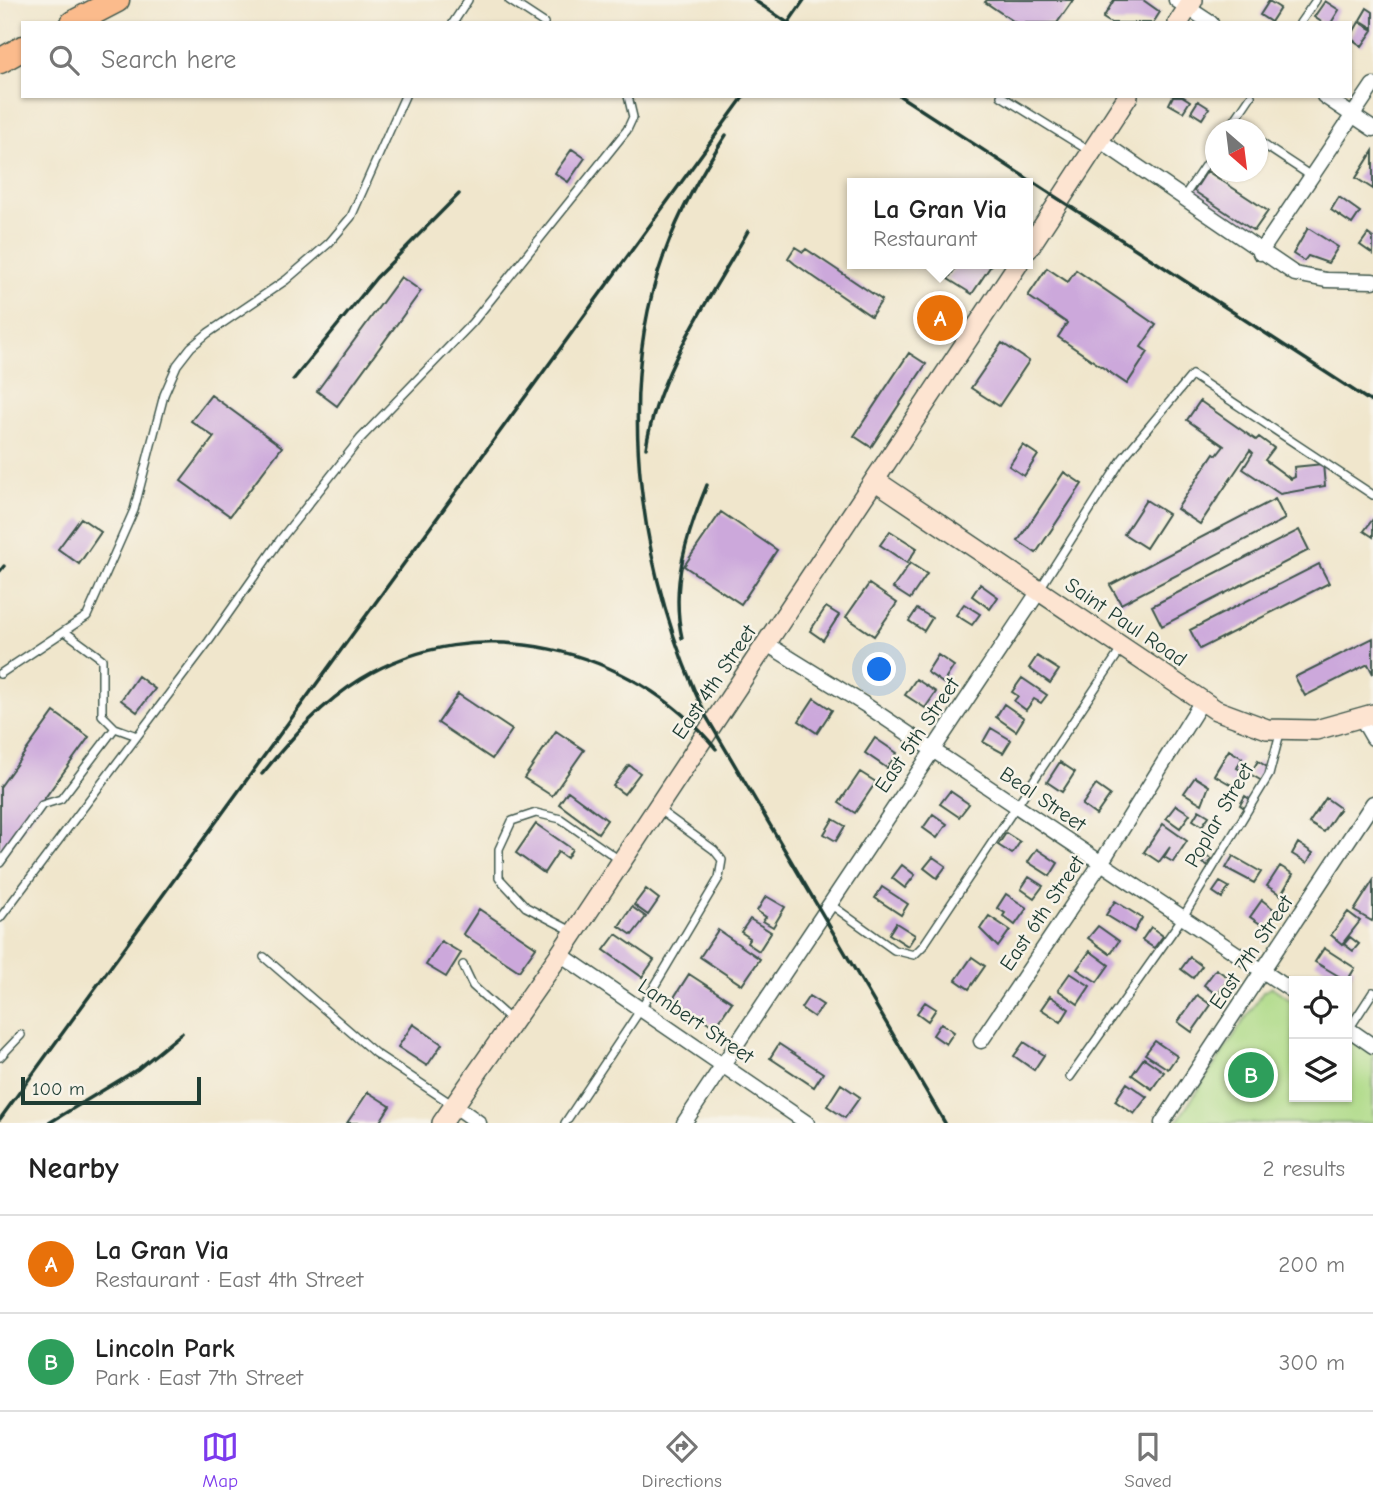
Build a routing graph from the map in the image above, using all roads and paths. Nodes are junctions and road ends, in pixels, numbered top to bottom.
1 (117, 0) edge
2 (468, 0) edge
3 (509, 0) edge
4 (1315, 0) edge
5 (1184, 8) edge
6 (77, 21) edge
7 (454, 21) edge
8 (541, 21) edge
9 (1207, 21) edge
10 (1301, 21) edge
11 (21, 49) edge
12 (0, 61) edge
13 (1373, 85) edge
14 (404, 98) edge
15 (628, 98) edge
16 (1004, 98) edge
17 (1127, 98) edge
18 (1250, 98) edge
19 (1327, 98) edge
20 (1353, 115) junction
21 (1235, 119) edge
22 (1373, 129) edge
23 (1095, 146) junction
24 (1268, 148) edge
25 (1205, 166) edge
26 (1311, 176) junction
27 (1183, 199) junction
28 (1033, 240) edge
29 (1260, 253) junction
30 (1015, 269) edge
31 (1372, 279) edge
32 (876, 481) junction
33 (1373, 495) edge
34 (1039, 591) junction
35 (64, 631) junction
36 (767, 644) junction
37 (1122, 647) junction
38 (0, 674) edge
39 (1202, 701) junction
40 (1367, 716) edge
41 (115, 727) junction
42 (1280, 729) junction
43 (138, 736) junction
44 (1373, 738) edge
45 (933, 750) junction
46 (1017, 806) junction
47 (1373, 806) edge
48 (657, 809) junction
49 (622, 862) junction
50 (0, 863) edge
51 (1101, 863) junction
52 (830, 904) junction
53 (1183, 917) junction
54 (0, 918) edge
55 (575, 932) junction
56 (560, 954) junction
57 (264, 957) dead end
58 (463, 965) dead end
59 (1263, 971) junction
60 (1289, 989) edge
61 (1373, 992) edge
62 (641, 1009) junction
63 (513, 1022) junction
64 (1352, 1023) edge
65 (1352, 1032) edge
66 (21, 1035) dead end
67 (981, 1041) dead end
68 (1373, 1046) edge
69 (0, 1057) edge
70 (723, 1065) junction
71 (1070, 1077) dead end
72 (454, 1105) junction
73 (442, 1123) edge
74 (479, 1123) edge
75 (565, 1123) edge
76 (684, 1123) edge
77 (807, 1123) edge
78 (1162, 1123) edge

1 - 6 highway
2 - 7 lane
3 - 8 lane
4 - 10 lane
5 - 9 street
11 - 12 highway
13 - 20 street
14 - 35 lane
15 - 43 lane
16 - 23 lane
17 - 23 main road
18 - 21 lane
19 - 20 street
20 - 22 street
20 - 26 street
23 - 27 street
23 - 28 main road
24 - 26 lane
25 - 27 lane
26 - 29 street
27 - 29 street
29 - 31 street
30 - 32 main road, East 4th Street
32 - 34 main road, Saint Paul Road
32 - 36 main road, East 4th Street
33 - 34 lane, East 5th Street
34 - 37 main road, Saint Paul Road
34 - 45 street, East 5th Street
35 - 38 lane
35 - 41 lane
36 - 45 street, Beal Street
36 - 48 main road, East 4th Street
37 - 39 main road, Saint Paul Road
37 - 46 lane
39 - 42 main road, Saint Paul Road
39 - 51 street, East 6th Street
40 - 42 main road, Saint Paul Road
40 - 44 street
41 - 43 lane
41 - 50 lane
42 - 53 lane, Poplar Street
43 - 54 lane
45 - 46 street, Beal Street
45 - 52 street, East 5th Street
46 - 51 street, Beal Street
46 - 52 lane
47 - 59 street, East 7th Street
48 - 49 main road, East 4th Street
48 - 62 lane
49 - 55 main road, East 4th Street
49 - 55 lane
51 - 53 street, Beal Street
51 - 67 street, East 6th Street
52 - 70 street, East 5th Street
53 - 59 street, Beal Street
53 - 71 lane, Poplar Street
55 - 56 main road, East 4th Street
56 - 62 street, Lambert Street
56 - 63 main road, East 4th Street
57 - 72 lane
58 - 63 lane
59 - 60 street, Beal Street
59 - 78 street, East 7th Street
61 - 64 lane
62 - 70 street, Lambert Street
62 - 75 lane
63 - 72 main road, East 4th Street
65 - 68 street
66 - 69 lane
70 - 76 street, East 5th Street
70 - 77 street, Lambert Street
72 - 73 main road, East 4th Street
72 - 74 street

